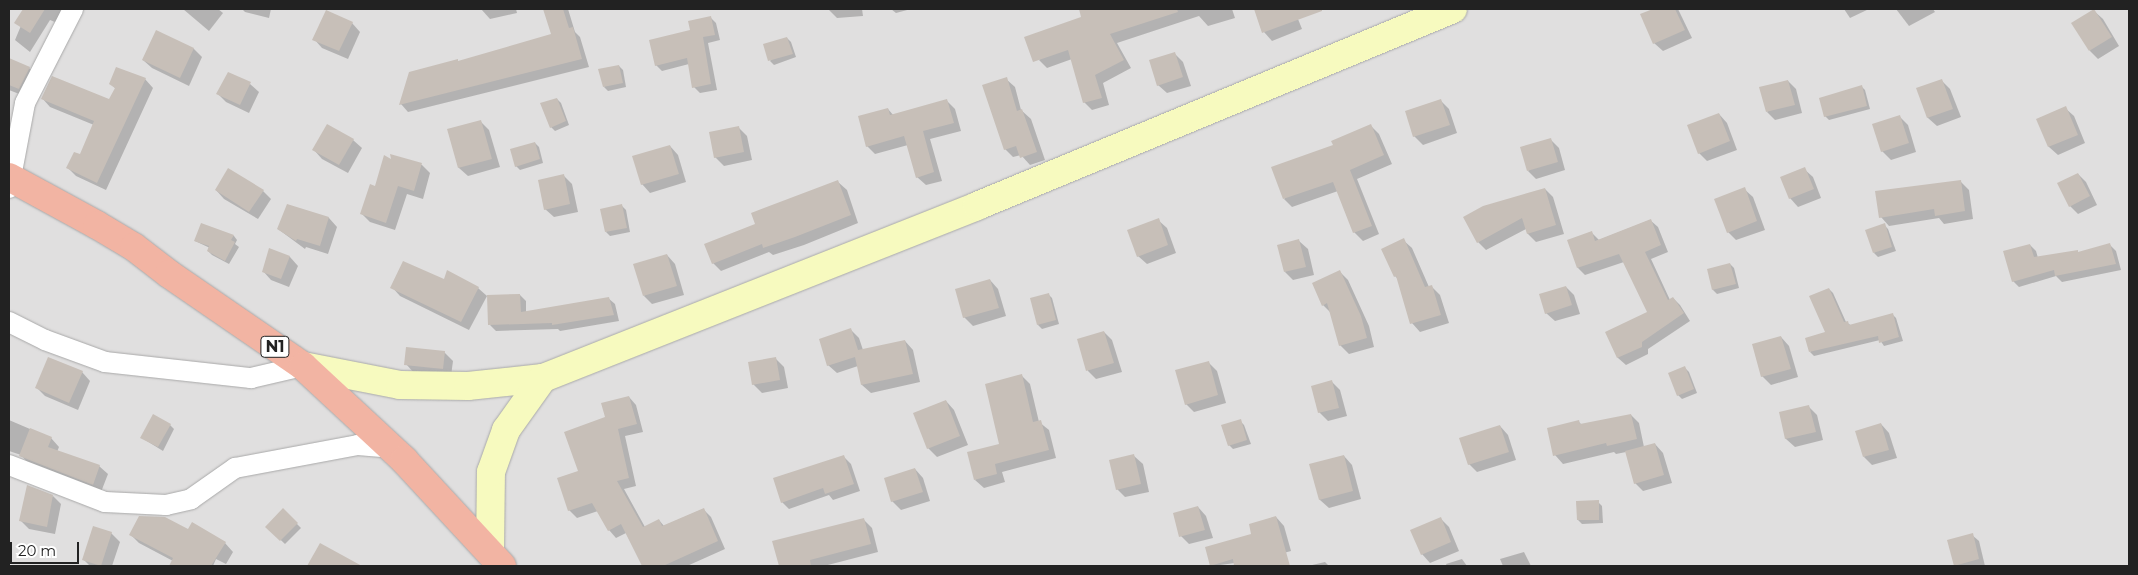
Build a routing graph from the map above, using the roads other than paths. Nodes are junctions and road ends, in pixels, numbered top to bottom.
1 (73, 9) edge
2 (1453, 9) edge
3 (10, 181) edge
4 (9, 322) edge
5 (303, 366) junction
6 (543, 378) junction
7 (391, 448) junction
8 (9, 465) edge
9 (496, 559) edge

1 - 3 street
2 - 6 main road
3 - 5 highway, N1
4 - 5 street
5 - 6 main road
5 - 7 highway, N1
6 - 9 main road
7 - 8 street
7 - 9 highway, N1

